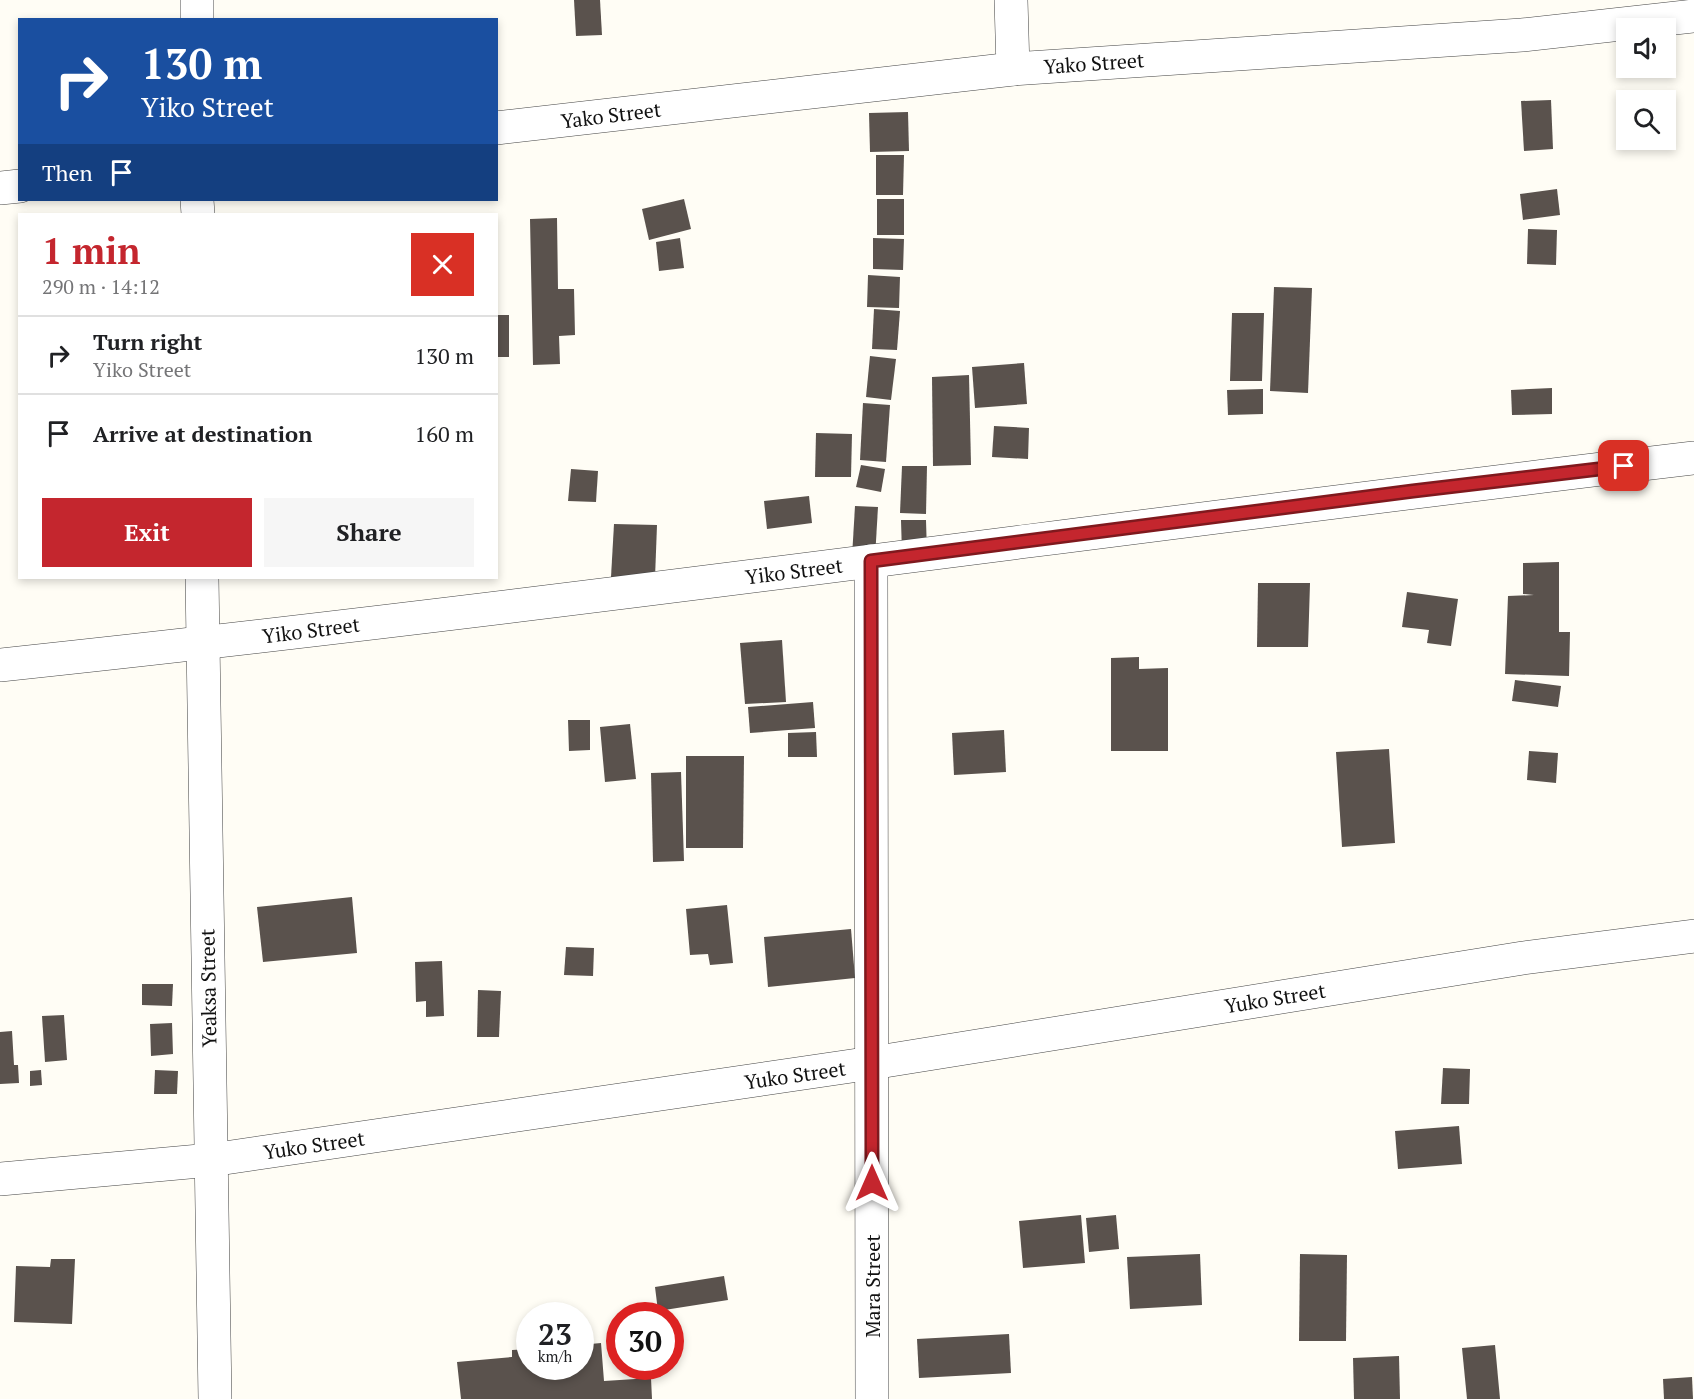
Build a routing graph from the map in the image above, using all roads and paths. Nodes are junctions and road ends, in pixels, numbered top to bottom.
1 (197, 0) edge
2 (1011, 0) edge
3 (1694, 16) edge
4 (197, 18) edge
5 (1013, 69) junction
6 (498, 128) edge
7 (18, 186) edge
8 (0, 188) edge
9 (1694, 458) edge
10 (871, 561) junction
11 (202, 579) edge
12 (202, 643) junction
13 (0, 665) edge
14 (1694, 936) edge
15 (872, 1063) junction
16 (211, 1160) junction
17 (0, 1179) edge
18 (215, 1399) edge
19 (872, 1399) edge

1 - 4 street
2 - 5 street
3 - 5 street, Yako Street
5 - 6 street, Yako Street
7 - 8 street
9 - 10 street, Yiko Street
10 - 12 street, Yiko Street
10 - 15 street, Mara Street
11 - 12 street, Yeaksa Street
12 - 13 street, Yiko Street
12 - 16 street, Yeaksa Street
14 - 15 street, Yuko Street
15 - 16 street, Yuko Street
15 - 19 street, Mara Street
16 - 17 street, Yuko Street
16 - 18 street, Yeaksa Street

